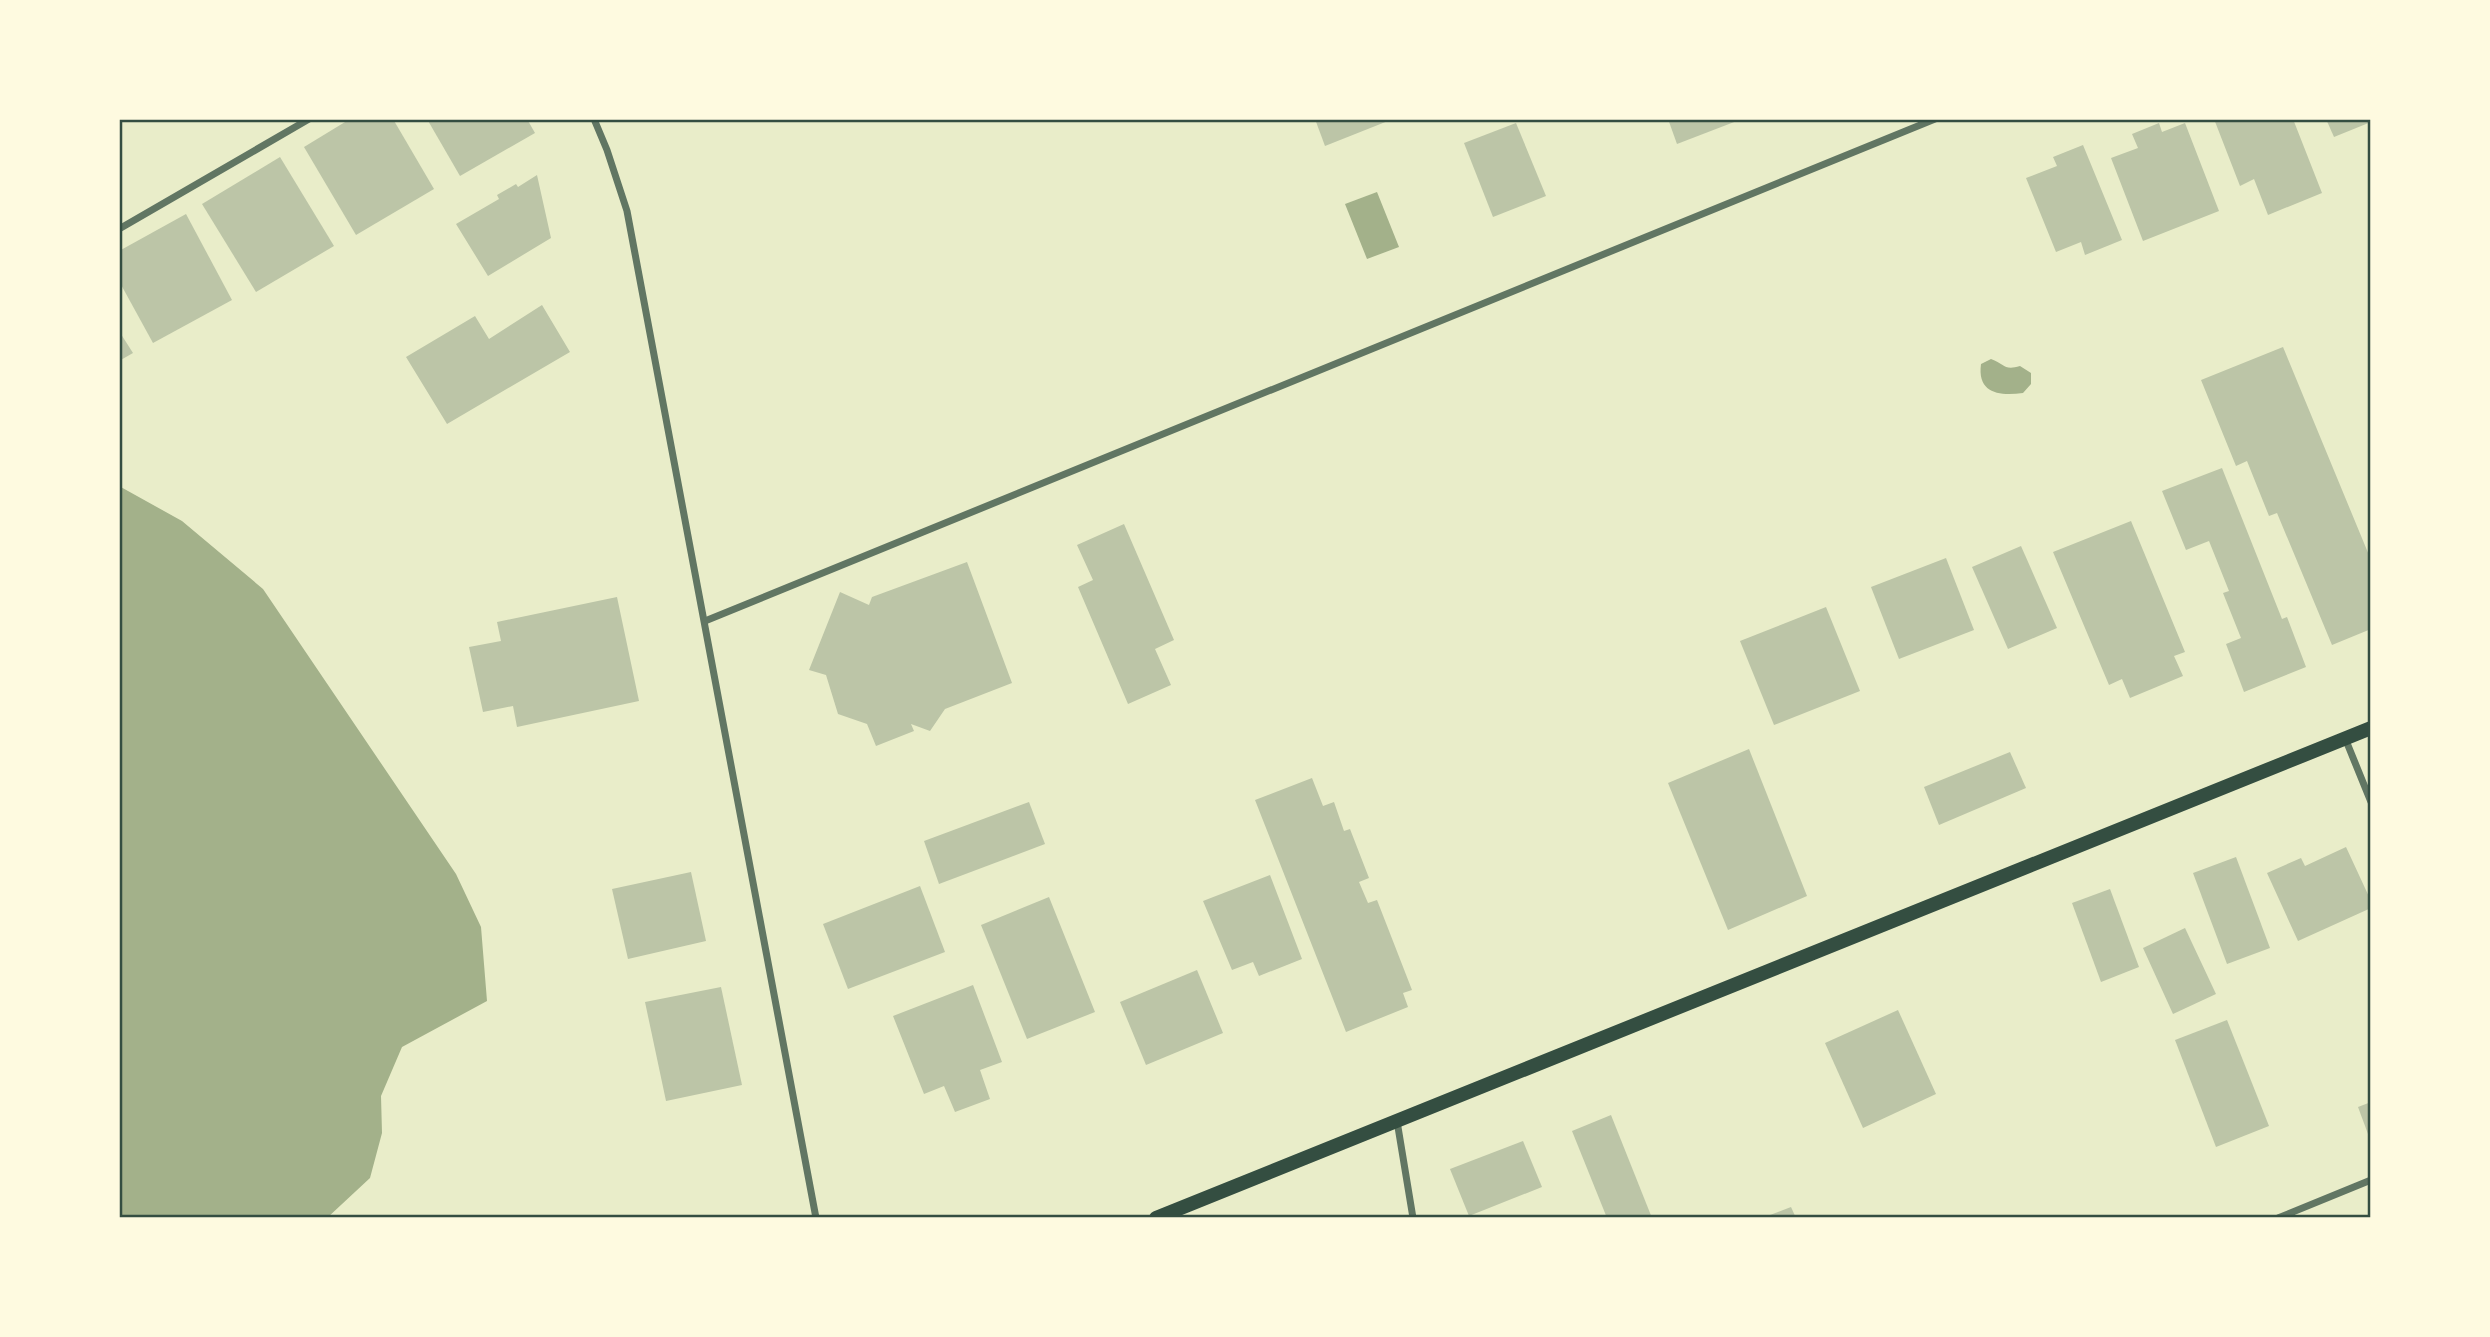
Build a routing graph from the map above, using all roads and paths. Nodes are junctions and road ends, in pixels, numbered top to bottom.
1 (309, 119) edge
2 (594, 119) edge
3 (1935, 119) edge
4 (119, 229) edge
5 (705, 621) junction
6 (2371, 728) edge
7 (2346, 738) junction
8 (2371, 802) edge
9 (1396, 1120) junction
10 (2371, 1181) edge
11 (816, 1218) edge
12 (1156, 1218) edge
13 (1413, 1218) edge
14 (2278, 1218) edge

1 - 4 street
2 - 5 street
3 - 5 street
5 - 11 street
6 - 7 main road
7 - 8 street
7 - 9 main road
9 - 12 main road
9 - 13 street
10 - 14 street

